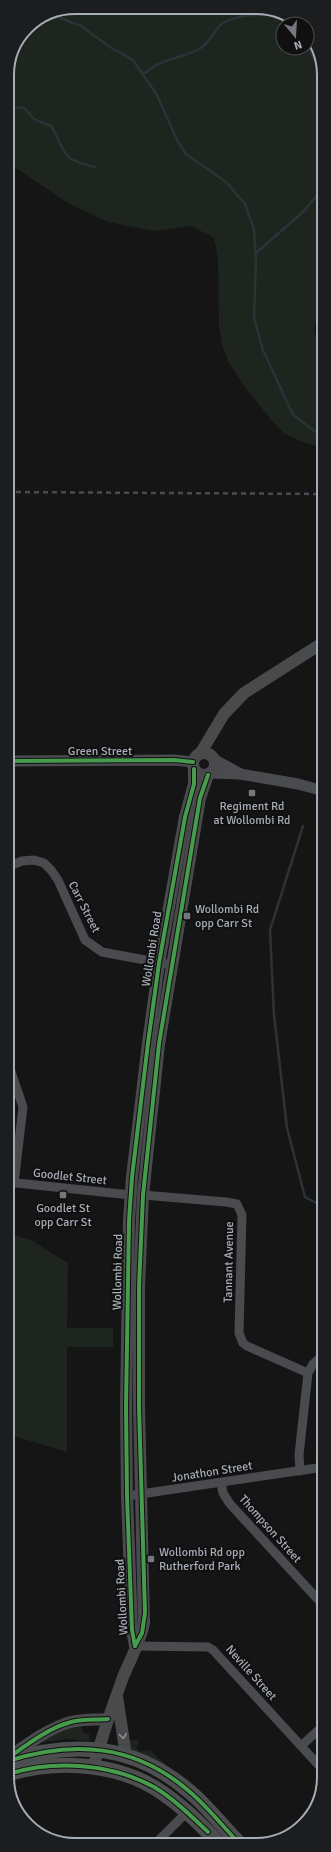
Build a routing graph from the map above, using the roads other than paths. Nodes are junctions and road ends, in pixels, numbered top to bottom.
1 (317, 646) edge
2 (213, 732) junction
3 (214, 758) junction
4 (14, 762) edge
5 (196, 762) junction
6 (210, 774) junction
7 (240, 774) junction
8 (317, 789) edge
9 (14, 864) edge
10 (159, 963) junction
11 (172, 965) junction
12 (14, 1081) edge
13 (14, 1164) edge
14 (14, 1183) edge
15 (137, 1195) junction
16 (317, 1360) edge
17 (308, 1373) junction
18 (317, 1468) edge
19 (300, 1471) junction
20 (221, 1483) junction
21 (141, 1495) junction
22 (127, 1496) junction
23 (317, 1598) edge
24 (135, 1646) junction
25 (117, 1693) junction
26 (108, 1719) junction
27 (317, 1731) edge
28 (301, 1746) junction
29 (98, 1749) junction
30 (14, 1754) edge
31 (126, 1756) junction
32 (14, 1759) edge
33 (317, 1763) edge
34 (93, 1768) junction
35 (14, 1772) edge
36 (187, 1812) junction
37 (161, 1838) edge
38 (213, 1838) edge
39 (234, 1838) edge

1 - 2 main road, Wollombi Road
2 - 3 main road
2 - 5 main road, Wollombi Road
3 - 5 main road
3 - 6 main road
3 - 7 street
4 - 5 street, Green Street
5 - 6 main road
5 - 10 main road, Wollombi Road
6 - 7 street
6 - 11 main road, Wollombi Road
7 - 8 street
9 - 10 street, Carr Street
10 - 11 street, Carr Street
10 - 15 main road, Wollombi Road
11 - 15 main road, Wollombi Road
12 - 13 street
14 - 15 street, Goodlet Street
15 - 17 street, Tannant Avenue
15 - 21 main road, Wollombi Road
15 - 22 main road, Wollombi Road
16 - 17 street
17 - 19 street
18 - 19 street, Jonathon Street
19 - 20 street, Jonathon Street
20 - 21 street, Jonathon Street
20 - 23 street, Thompson Street
21 - 22 street, Jonathon Street
21 - 24 main road, Wollombi Road
22 - 24 main road, Wollombi Road
24 - 25 main road, Wollombi Road
24 - 28 street, Neville Street
25 - 26 main road, Wollombi Road
25 -> 31 main road
26 - 29 main road, Wollombi Road
26 - 30 main road
27 - 28 street
28 - 33 street, Neville Street
29 - 31 highway
29 - 32 highway
29 - 34 main road, Wollombi Road
31 - 39 highway
34 - 35 highway
34 - 36 highway
36 - 37 street
36 - 38 highway

